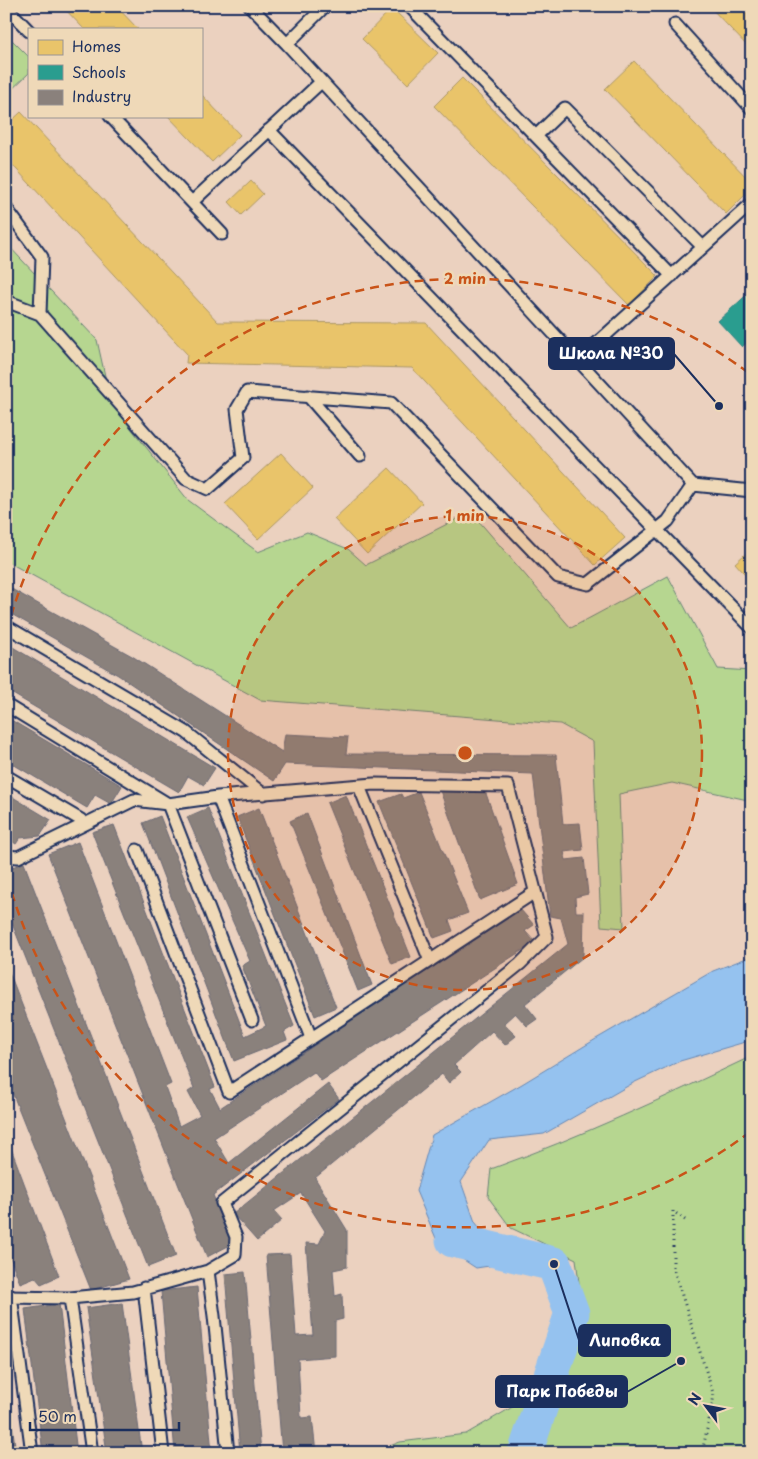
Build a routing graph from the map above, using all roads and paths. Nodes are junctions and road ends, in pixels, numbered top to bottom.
1 (250, 6) edge
2 (325, 6) edge
3 (410, 6) edge
4 (6, 7) edge
5 (675, 24) dead end
6 (28, 29) edge
7 (287, 44) junction
8 (321, 82) junction
9 (752, 109) edge
10 (112, 118) edge
11 (269, 130) junction
12 (536, 136) junction
13 (192, 202) junction
14 (752, 203) edge
15 (6, 208) edge
16 (222, 234) dead end
17 (703, 247) junction
18 (672, 276) junction
19 (6, 301) edge
20 (40, 314) junction
21 (578, 360) junction
22 (308, 396) junction
23 (360, 456) dead end
24 (694, 485) junction
25 (752, 491) edge
26 (657, 530) junction
27 (6, 626) edge
28 (752, 628) edge
29 (6, 705) edge
30 (6, 776) edge
31 (358, 786) junction
32 (263, 794) junction
33 (218, 797) junction
34 (168, 804) junction
35 (81, 820) dead end
36 (137, 850) dead end
37 (6, 856) edge
38 (535, 892) junction
39 (430, 961) junction
40 (252, 1020) dead end
41 (311, 1038) junction
42 (685, 1220) dead end
43 (208, 1271) junction
44 (144, 1288) junction
45 (8, 1297) edge
46 (70, 1298) junction
47 (32, 1453) edge
48 (92, 1453) edge
49 (163, 1453) edge
50 (228, 1453) edge
51 (702, 1453) edge

1 - 7 lane
2 - 7 lane
3 - 12 lane
4 - 6 lane
5 - 9 lane
7 - 8 lane
8 - 11 lane
8 - 21 lane
10 - 13 lane
11 - 13 lane
11 - 26 lane
12 - 17 lane
12 - 18 lane
13 - 16 lane
14 - 17 lane
15 - 20 lane
17 - 18 lane
18 - 21 lane
19 - 20 lane
20 - 22 lane
21 - 24 lane
22 - 23 lane
22 - 26 lane
24 - 25 lane
24 - 26 lane
26 - 28 lane
27 - 32 lane
29 - 34 lane
30 - 35 lane
31 - 32 lane
31 - 38 lane
31 - 39 lane
32 - 33 lane
33 - 34 lane
33 - 41 lane
34 - 37 lane
34 - 40 lane
36 - 41 lane
38 - 39 lane
38 - 43 lane
39 - 41 lane
42 - 51 path
43 - 44 lane
43 - 50 lane
44 - 46 lane
44 - 49 lane
45 - 46 lane
45 - 47 lane
46 - 48 lane

